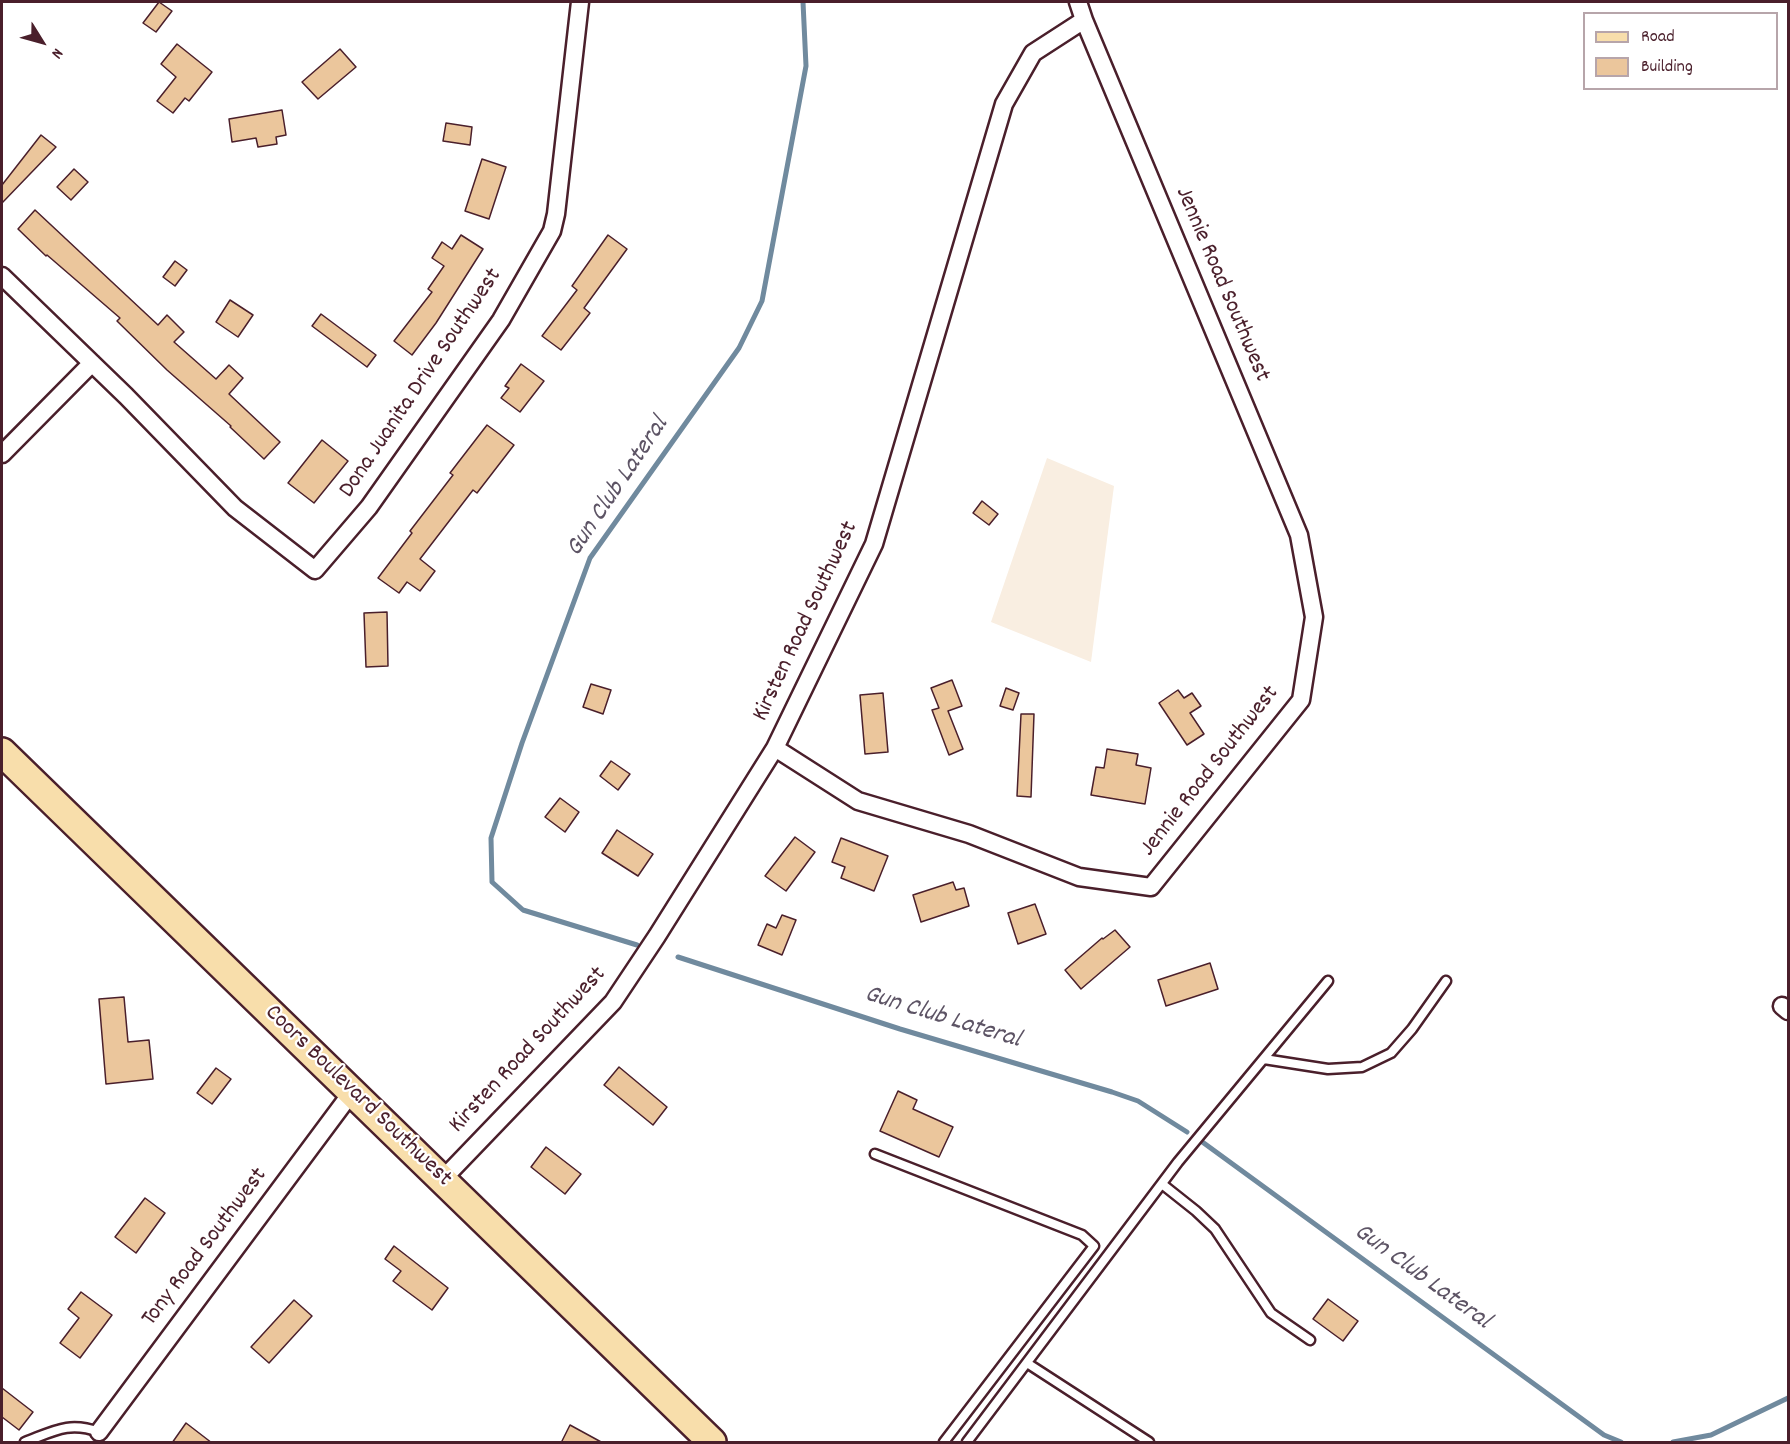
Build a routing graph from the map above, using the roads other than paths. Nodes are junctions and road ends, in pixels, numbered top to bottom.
1 (580, 2) edge
2 (1078, 2) edge
3 (1084, 20) junction
4 (2, 276) edge
5 (92, 363) junction
6 (2, 454) edge
7 (775, 748) junction
8 (2, 752) edge
9 (1328, 981) dead end
10 (1446, 981) dead end
11 (1264, 1059) junction
12 (352, 1092) junction
13 (875, 1154) dead end
14 (442, 1180) junction
15 (1162, 1184) junction
16 (1310, 1341) dead end
17 (1027, 1363) junction
18 (99, 1432) joint
19 (26, 1443) edge
20 (712, 1443) edge
21 (944, 1443) edge
22 (967, 1443) edge
23 (1149, 1443) edge

1 - 5 street, Dona Juanita Drive Southwest
2 - 3 street, Jennie Road Southwest
3 - 7 street, Kirsten Road Southwest
3 - 7 street, Jennie Road Southwest
4 - 5 street
5 - 6 street
7 - 14 street, Kirsten Road Southwest
8 - 12 main road, Coors Boulevard Southwest
9 - 11 lane
10 - 11 lane
11 - 15 lane
12 - 14 main road, Coors Boulevard Southwest
12 - 18 street, Tony Road Southwest
13 - 21 lane
14 - 20 main road, Coors Boulevard Southwest
15 - 16 lane
15 - 17 lane
17 - 22 lane
17 - 23 lane
18 - 19 lane

